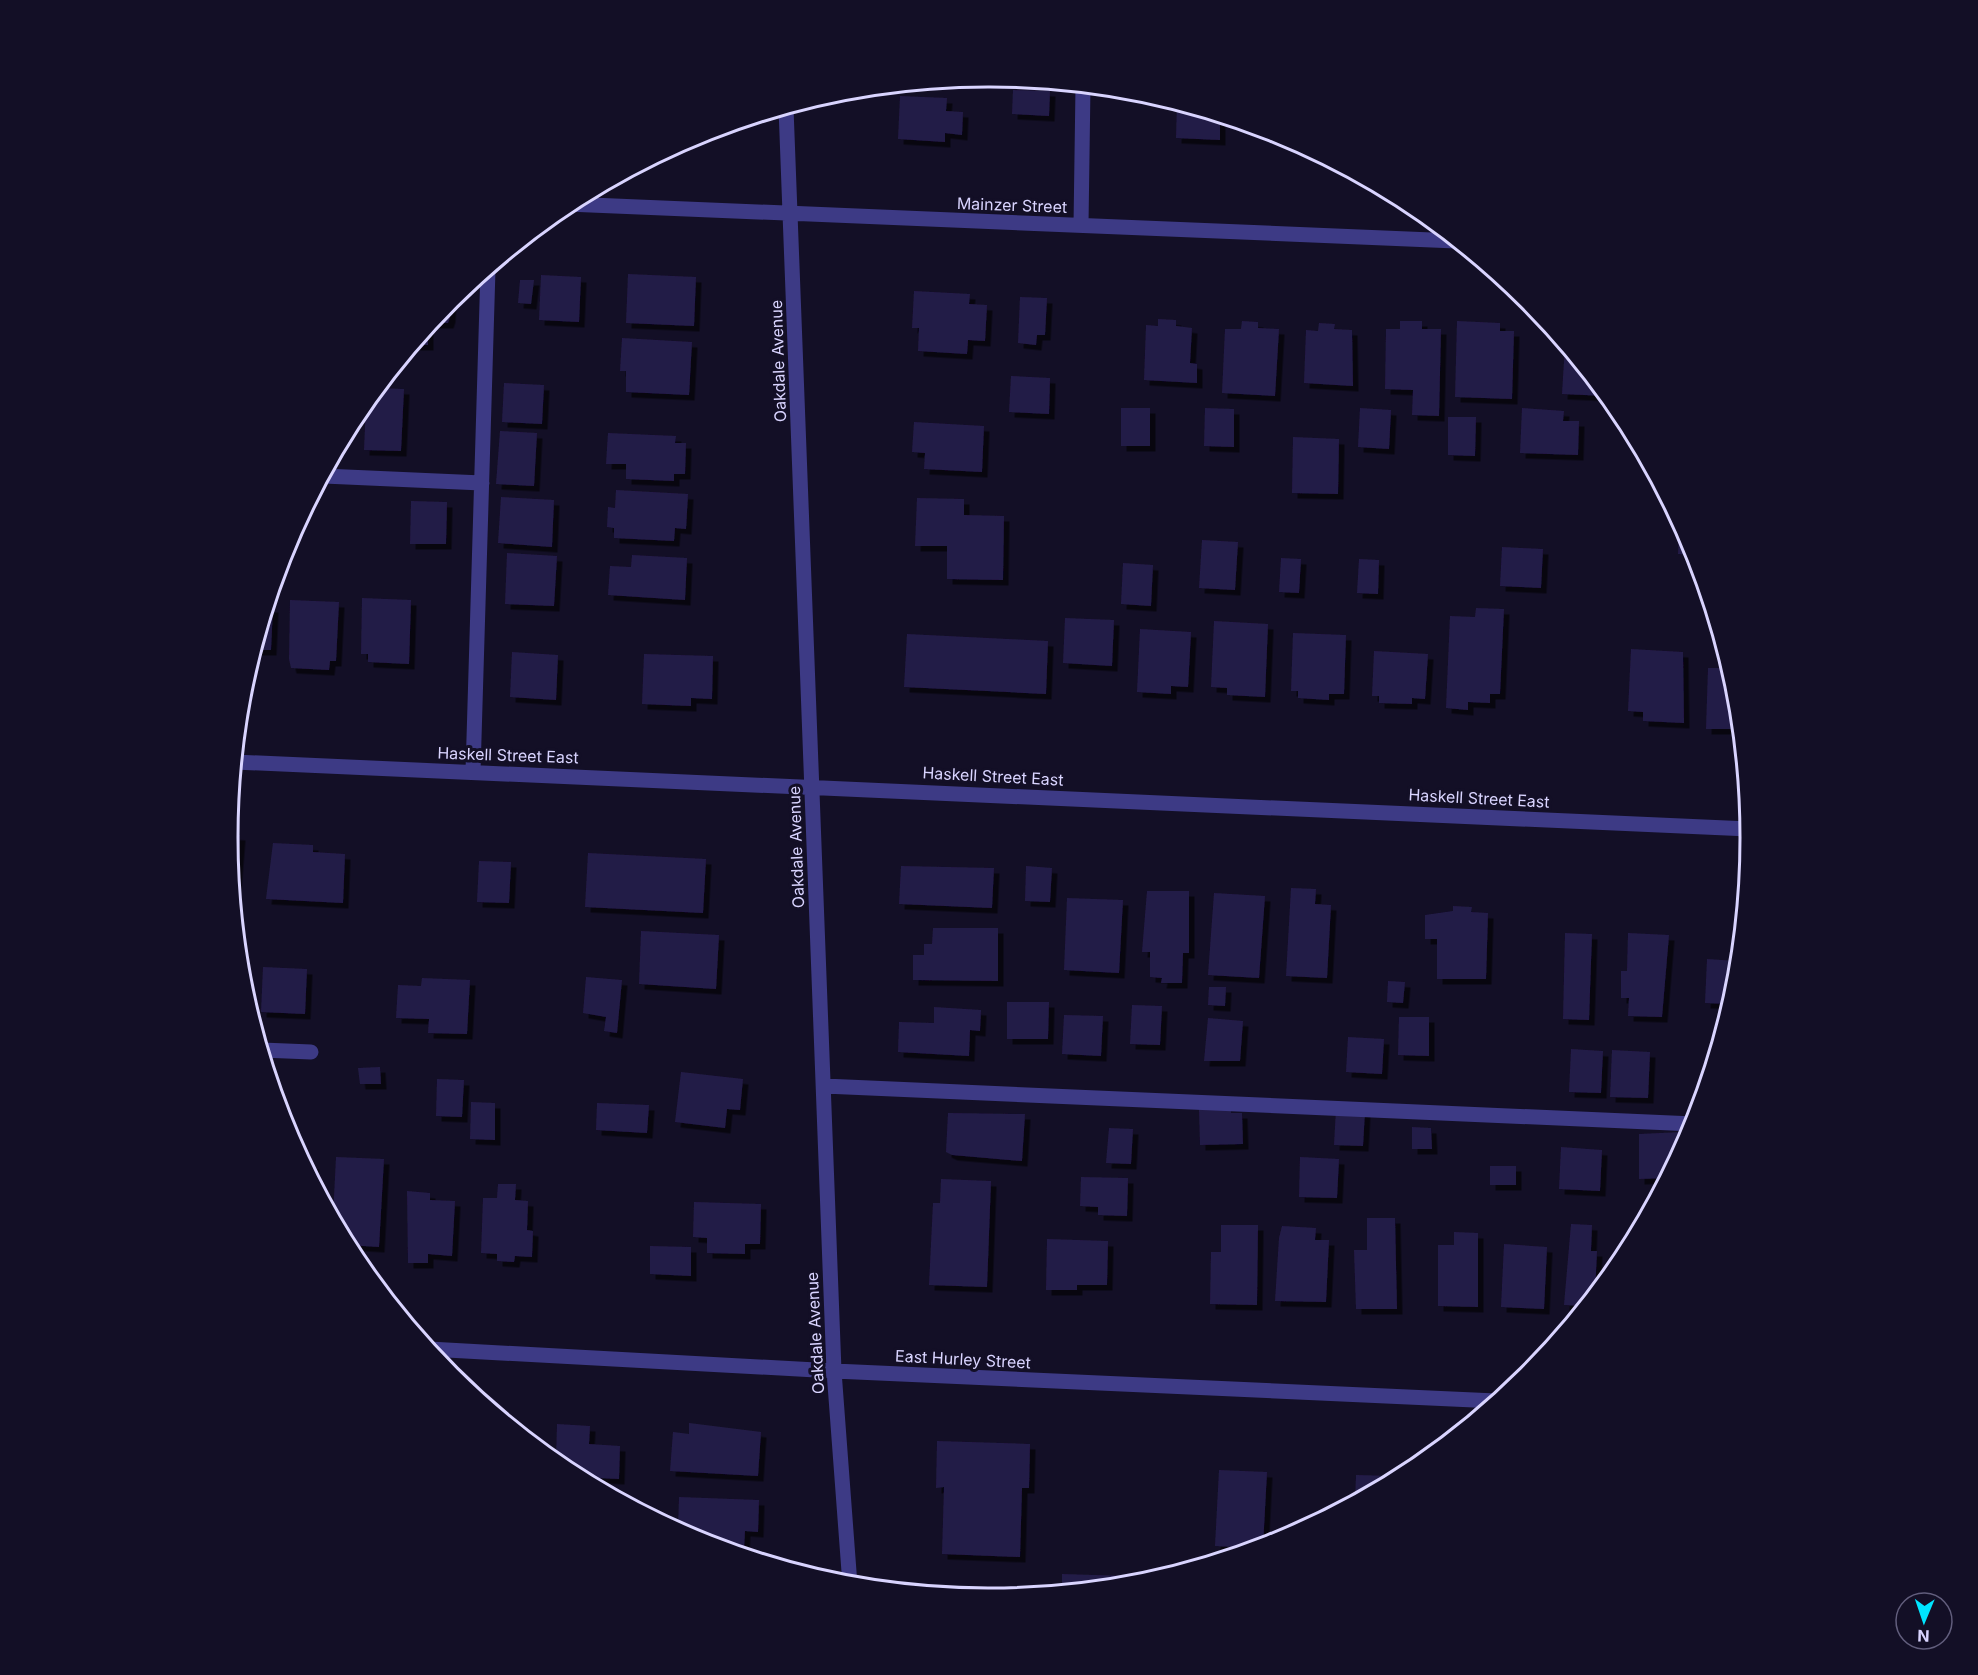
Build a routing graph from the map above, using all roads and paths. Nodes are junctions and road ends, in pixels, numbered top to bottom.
1 (1083, 93) edge
2 (786, 116) edge
3 (586, 205) edge
4 (790, 213) junction
5 (1081, 225) junction
6 (1444, 240) edge
7 (488, 279) edge
8 (332, 476) edge
9 (482, 483) junction
10 (243, 762) edge
11 (473, 772) junction
12 (812, 786) junction
13 (1740, 829) edge
14 (269, 1050) edge
15 (310, 1052) dead end
16 (824, 1086) junction
17 (1683, 1124) edge
18 (441, 1350) edge
19 (834, 1371) junction
20 (1486, 1401) edge
21 (849, 1575) edge

1 - 5 street
2 - 4 street, Oakdale Avenue
3 - 4 street, Mainzer Street
4 - 5 street, Mainzer Street
4 - 12 street, Oakdale Avenue
5 - 6 street, Mainzer Street
7 - 9 street
8 - 9 street
9 - 11 street
10 - 11 street, Haskell Street East
11 - 12 street, Haskell Street East
12 - 13 street, Haskell Street East
12 - 16 street, Oakdale Avenue
14 - 15 street
16 - 17 street
16 - 19 street, Oakdale Avenue
18 - 19 street, East Hurley Street
19 - 20 street, East Hurley Street
19 - 21 street, Oakdale Avenue

